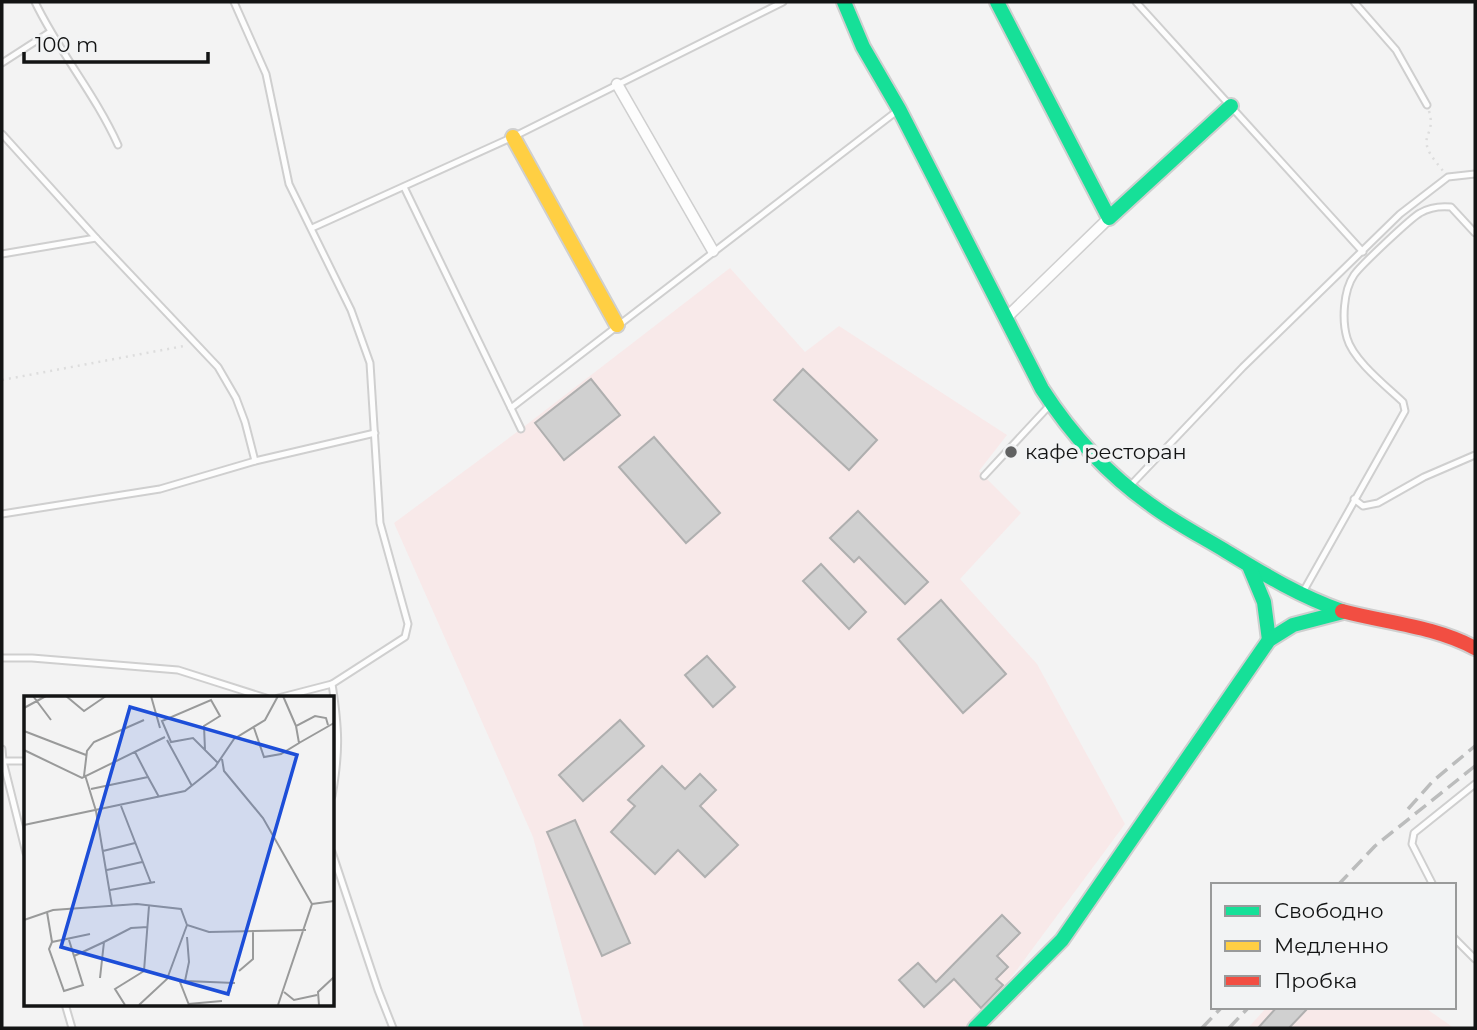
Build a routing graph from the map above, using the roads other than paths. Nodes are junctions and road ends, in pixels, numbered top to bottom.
1 (36, 2) edge
2 (234, 2) edge
3 (783, 2) edge
4 (844, 2) edge
5 (997, 2) edge
6 (1136, 2) edge
7 (1354, 2) edge
8 (50, 32) junction
9 (2, 64) edge
10 (617, 84) junction
11 (1427, 105) road end
12 (1231, 106) junction
13 (899, 110) junction
14 (2, 134) edge
15 (513, 137) junction
16 (118, 145) dead end
17 (1475, 174) edge
18 (404, 187) junction
19 (1109, 218) junction
20 (312, 228) junction
21 (1475, 233) edge
22 (96, 238) junction
23 (713, 251) junction
24 (1363, 252) junction
25 (2, 254) edge
26 (1006, 318) junction
27 (617, 325) junction
28 (1051, 403) junction
29 (511, 408) junction
30 (522, 429) dead end
31 (375, 433) junction
32 (1475, 455) edge
33 (254, 461) junction
34 (984, 476) dead end
35 (1129, 487) junction
36 (1354, 499) junction
37 (2, 514) edge
38 (1249, 566) junction
39 (1302, 595) junction
40 (1344, 612) junction
41 (1269, 640) junction
42 (1475, 648) edge
43 (2, 658) edge
44 (332, 684) junction
45 (260, 696) edge
46 (286, 696) edge
47 (334, 696) edge
48 (334, 697) edge
49 (2, 749) edge
50 (3, 761) edge
51 (24, 761) edge
52 (334, 784) edge
53 (1475, 784) edge
54 (24, 845) edge
55 (334, 858) edge
56 (1432, 883) edge
57 (1456, 940) edge
58 (1475, 959) edge
59 (66, 1006) edge
60 (72, 1028) edge
61 (393, 1028) edge
62 (975, 1028) edge

1 - 8 lane
2 - 20 lane
3 - 10 lane
4 - 13 street
5 - 19 street
6 - 12 lane
7 - 11 lane
8 - 9 lane
8 - 16 lane
10 - 15 lane
10 - 23 street
12 - 19 street
12 - 24 lane
13 - 23 lane
13 - 26 street
14 - 22 lane
15 - 18 lane
15 - 27 street
17 - 24 lane
18 - 20 lane
18 - 29 lane
19 - 26 street
20 - 31 lane
21 - 36 lane
22 - 25 lane
22 - 33 lane
23 - 27 lane
24 - 35 lane
26 - 28 street
27 - 29 lane
28 - 34 lane
28 - 35 street
29 - 30 lane
31 - 33 lane
31 - 44 lane
32 - 36 lane
33 - 37 lane
35 - 38 street
36 - 39 lane
38 - 39 street
38 - 41 street
39 - 40 street
40 - 41 street
40 - 42 street
41 - 62 street
43 - 45 lane
44 - 46 lane
44 - 47 lane
48 - 52 lane
49 - 50 lane
50 - 51 lane
50 - 54 lane
53 - 56 lane
55 - 61 lane
57 - 58 lane
59 - 60 lane

